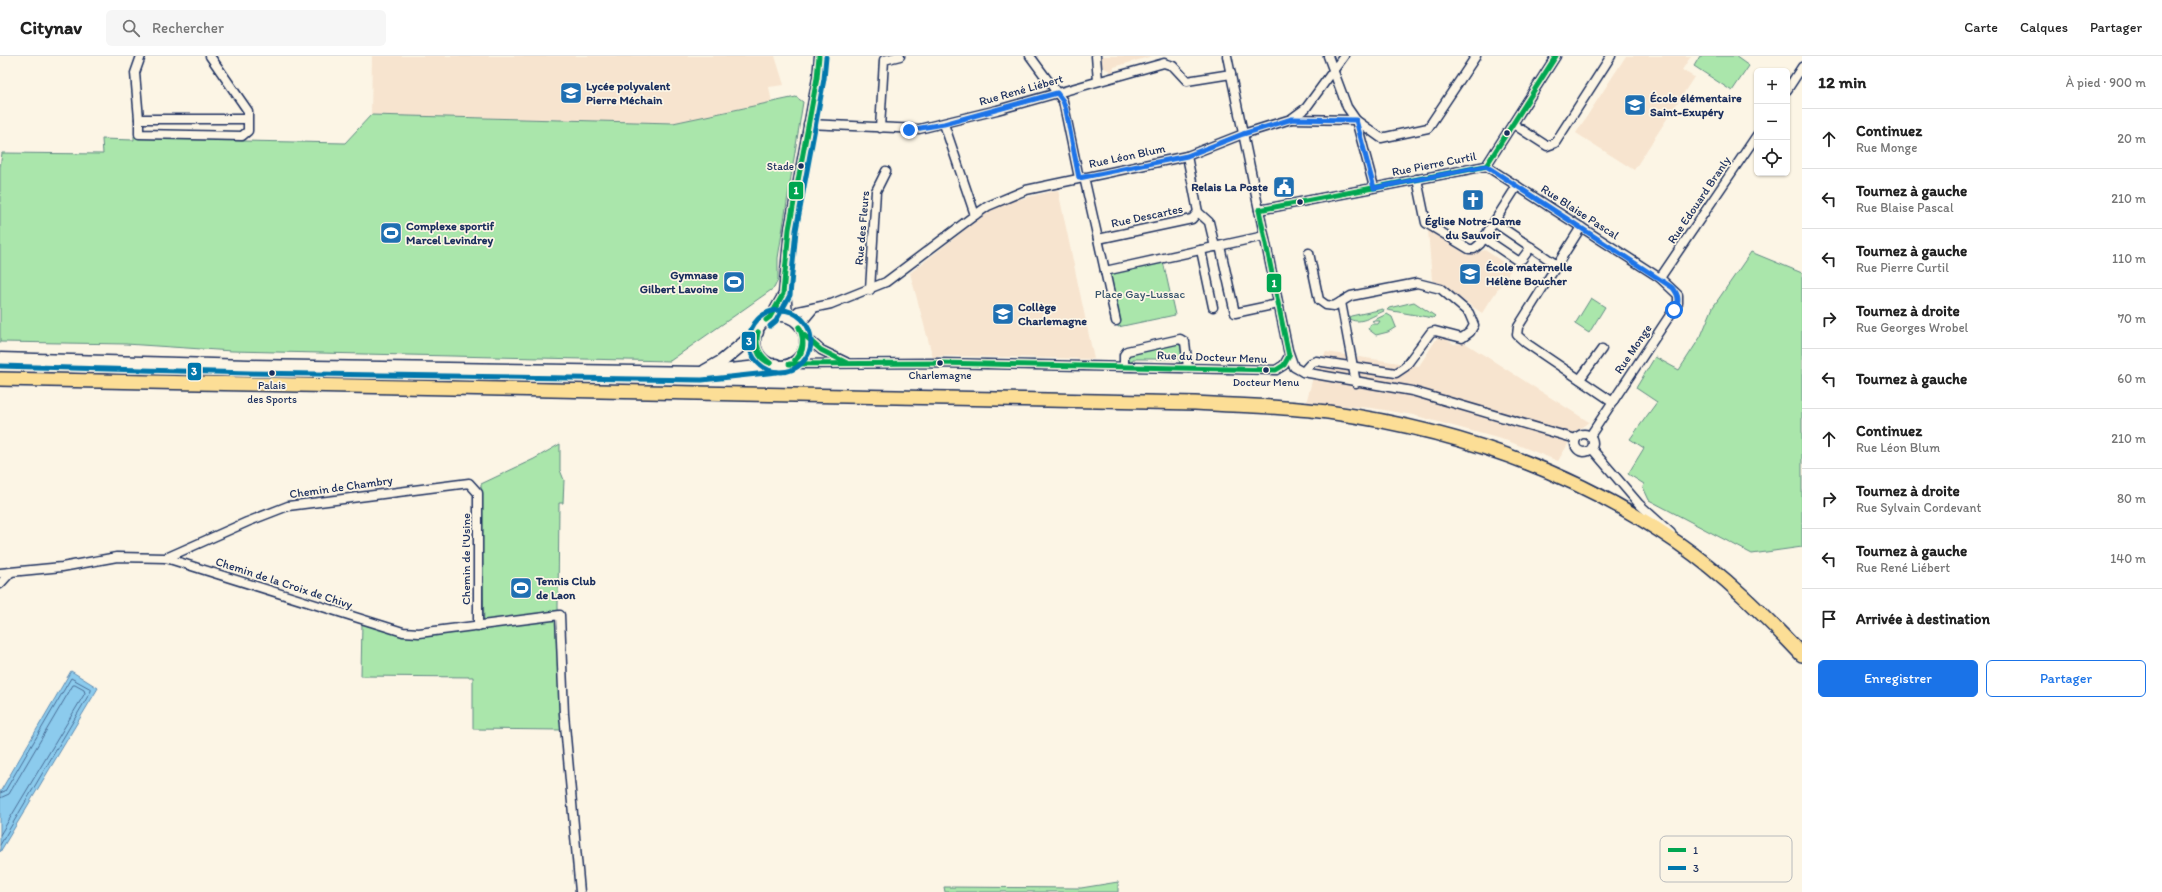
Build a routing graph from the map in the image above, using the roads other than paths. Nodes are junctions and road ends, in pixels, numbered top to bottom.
1 (141, 56) edge
2 (210, 56) edge
3 (819, 56) edge
4 (900, 56) edge
5 (1030, 56) edge
6 (1096, 56) edge
7 (1227, 56) edge
8 (1328, 56) edge
9 (1344, 56) edge
10 (1476, 56) edge
11 (1556, 56) edge
12 (1611, 56) edge
13 (884, 58) edge
14 (1802, 67) edge
15 (1333, 70) junction
16 (1231, 74) junction
17 (1098, 81) junction
18 (1790, 85) edge
19 (1057, 93) junction
20 (138, 119) junction
21 (248, 119) junction
22 (1292, 119) junction
23 (1356, 120) junction
24 (808, 124) junction
25 (944, 124) junction
26 (1513, 124) junction
27 (880, 128) junction
28 (1243, 134) junction
29 (1754, 139) edge
30 (1187, 156) junction
31 (1486, 166) junction
32 (886, 171) dead end
33 (1082, 178) junction
34 (1417, 179) junction
35 (1517, 186) junction
36 (1374, 188) junction
37 (1259, 210) junction
38 (1198, 212) junction
39 (975, 215) junction
40 (1494, 222) junction
41 (1581, 227) junction
42 (1264, 236) junction
43 (1484, 238) junction
44 (1098, 239) junction
45 (1217, 246) junction
46 (1531, 247) junction
47 (1201, 250) junction
48 (1309, 253) dead end
49 (1557, 265) junction
50 (1105, 271) junction
51 (1660, 278) junction
52 (785, 282) junction
53 (870, 290) junction
54 (788, 297) junction
55 (1341, 302) junction
56 (1278, 304) junction
57 (1213, 307) dead end
58 (816, 308) junction
59 (789, 318) junction
60 (766, 320) junction
61 (1116, 321) dead end
62 (757, 332) junction
63 (803, 333) junction
64 (1602, 349) dead end
65 (1289, 356) junction
66 (0, 359) edge
67 (846, 363) junction
68 (789, 364) junction
69 (776, 365) junction
70 (1124, 366) junction
71 (1354, 366) junction
72 (1188, 368) junction
73 (1303, 372) junction
74 (702, 373) junction
75 (0, 379) edge
76 (1580, 379) junction
77 (1356, 382) junction
78 (1613, 402) junction
79 (1590, 436) junction
80 (1576, 439) junction
81 (1592, 448) junction
82 (478, 493) joint
83 (166, 558) junction
84 (1701, 560) junction
85 (0, 573) edge
86 (10, 573) junction
87 (0, 584) edge
88 (478, 626) junction
89 (1802, 655) edge
90 (580, 892) edge

1 - 20 street
2 - 21 street
3 - 24 street
4 - 13 street
5 - 19 street, Rue Descartes
6 - 17 street
7 - 16 street
8 - 15 street
9 - 15 street, Rue Léon Blum
10 - 23 street
11 - 26 street, Rue Pierre Curtil
12 - 26 street
13 - 27 street
14 - 18 street
15 - 22 street, Rue Léon Blum
15 - 23 street
16 - 17 street, Rue René Liébert
16 - 28 street
17 - 19 street, Rue René Liébert
19 - 25 street, Rue René Liébert
19 - 33 street, Rue Descartes
20 - 21 street
20 - 21 street
22 - 23 street
22 - 28 street, Rue Léon Blum
23 - 36 street
24 - 27 street, Rue René Liébert
24 - 52 street
25 - 27 street, Rue René Liébert
25 - 39 street
26 - 31 street, Rue Pierre Curtil
28 - 30 street, Rue Léon Blum
28 - 37 street
29 - 51 street, Rue Edouard Branly
30 - 33 street, Rue Léon Blum
30 - 38 street, Rue Descartes
31 - 34 street, Rue Pierre Curtil
31 - 35 street, Rue Blaise Pascal
32 - 53 street, Rue des Fleurs
33 - 39 street, Rue Léon Blum
33 - 44 street, Rue Descartes
34 - 36 street, Rue Pierre Curtil
34 - 43 street
35 - 40 street
35 - 41 street, Rue Blaise Pascal
36 - 37 street, Rue Pierre Curtil
37 - 42 street
38 - 44 street, Rue Descartes
38 - 45 street, Rue Descartes
39 - 53 street, Rue Léon Blum
40 - 43 street
40 - 46 street
41 - 49 street
41 - 51 street, Rue Blaise Pascal
42 - 45 street
42 - 56 street
43 - 46 street
44 - 50 street, Rue Descartes
45 - 47 street
45 - 56 street, Rue Descartes
46 - 49 street
47 - 50 street
47 - 57 street
48 - 55 street
49 - 76 street
50 - 61 street, Rue Descartes
51 - 78 street, Rue Monge
52 - 54 street
52 - 60 street
53 - 58 street, Rue Léon Blum
54 - 58 street, Rue Léon Blum
54 - 59 street
55 - 71 street
55 - 71 street
56 - 65 street
58 - 59 street, Rue Léon Blum
58 - 63 street
59 - 60 street
59 - 63 street
60 - 62 street
62 - 69 street
62 - 74 street
63 - 67 street, Rue du Docteur Menu
63 - 68 street
64 - 76 street
65 - 72 street, Rue du Docteur Menu
65 - 73 street
66 - 74 street
67 - 68 street, Rue du Docteur Menu
67 - 70 street, Rue du Docteur Menu
68 - 69 street
69 - 74 street
70 - 72 street, Rue du Docteur Menu
70 - 72 street
71 - 73 street
71 - 77 street
73 - 77 street
75 - 84 main road
76 - 78 street
77 - 80 street
78 - 79 street, Rue Monge
79 - 80 street
79 - 81 street
80 - 81 street
81 - 84 street
82 - 83 street, Chemin de Chambry
82 - 88 street, Chemin de l'Usine
83 - 86 street, Chemin de la Croix de Chivy
83 - 88 street, Chemin de la Croix de Chivy
84 - 89 main road
85 - 86 street, Chemin de la Croix de Chivy
86 - 87 street
88 - 90 street, Chemin de la Croix de Chivy

